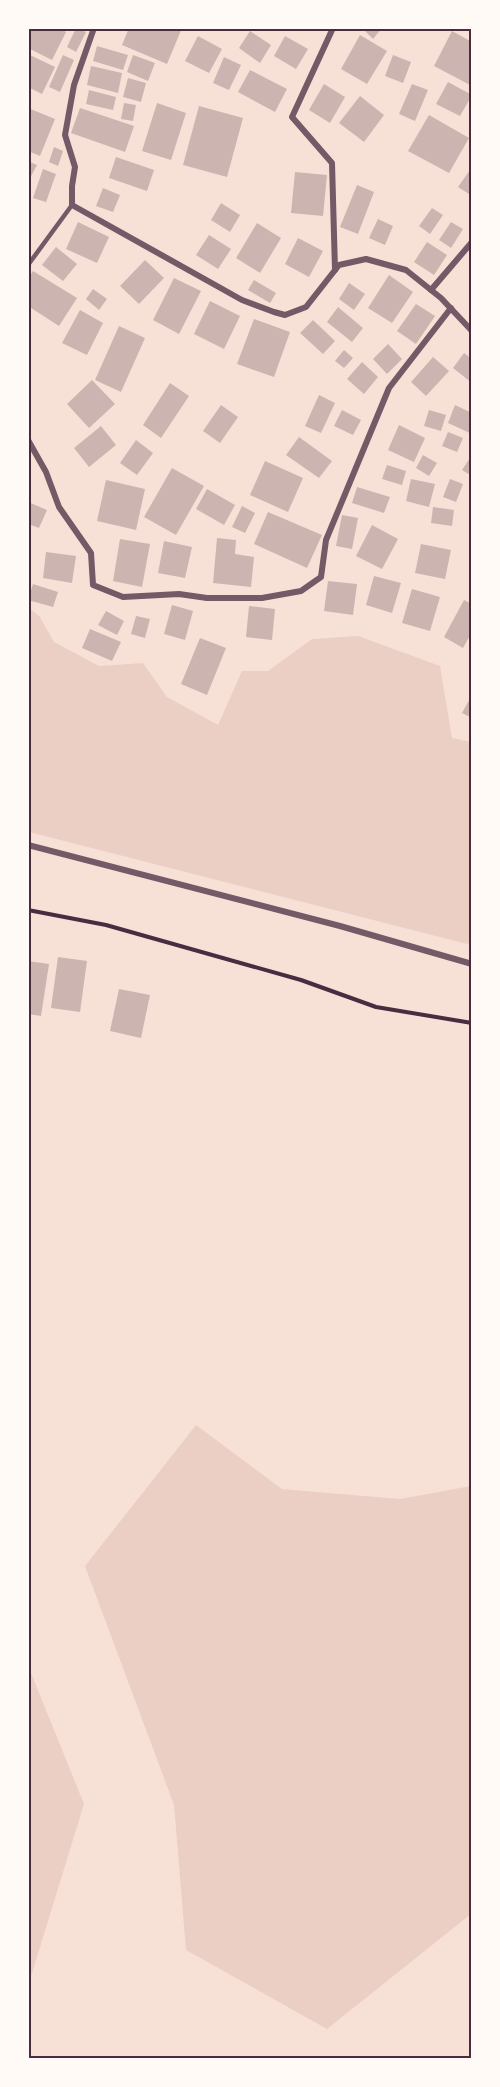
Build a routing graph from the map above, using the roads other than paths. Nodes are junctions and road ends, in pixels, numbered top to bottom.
1 (94, 28) edge
2 (333, 28) edge
3 (72, 205) junction
4 (471, 242) edge
5 (28, 265) edge
6 (335, 270) junction
7 (431, 290) junction
8 (450, 308) junction
9 (471, 332) edge
10 (28, 440) edge
11 (28, 845) edge
12 (471, 964) edge

1 - 3 street
2 - 6 street
3 - 5 lane
3 - 6 street
4 - 7 street
6 - 7 street
7 - 8 street
8 - 9 street
8 - 10 street
11 - 12 street

